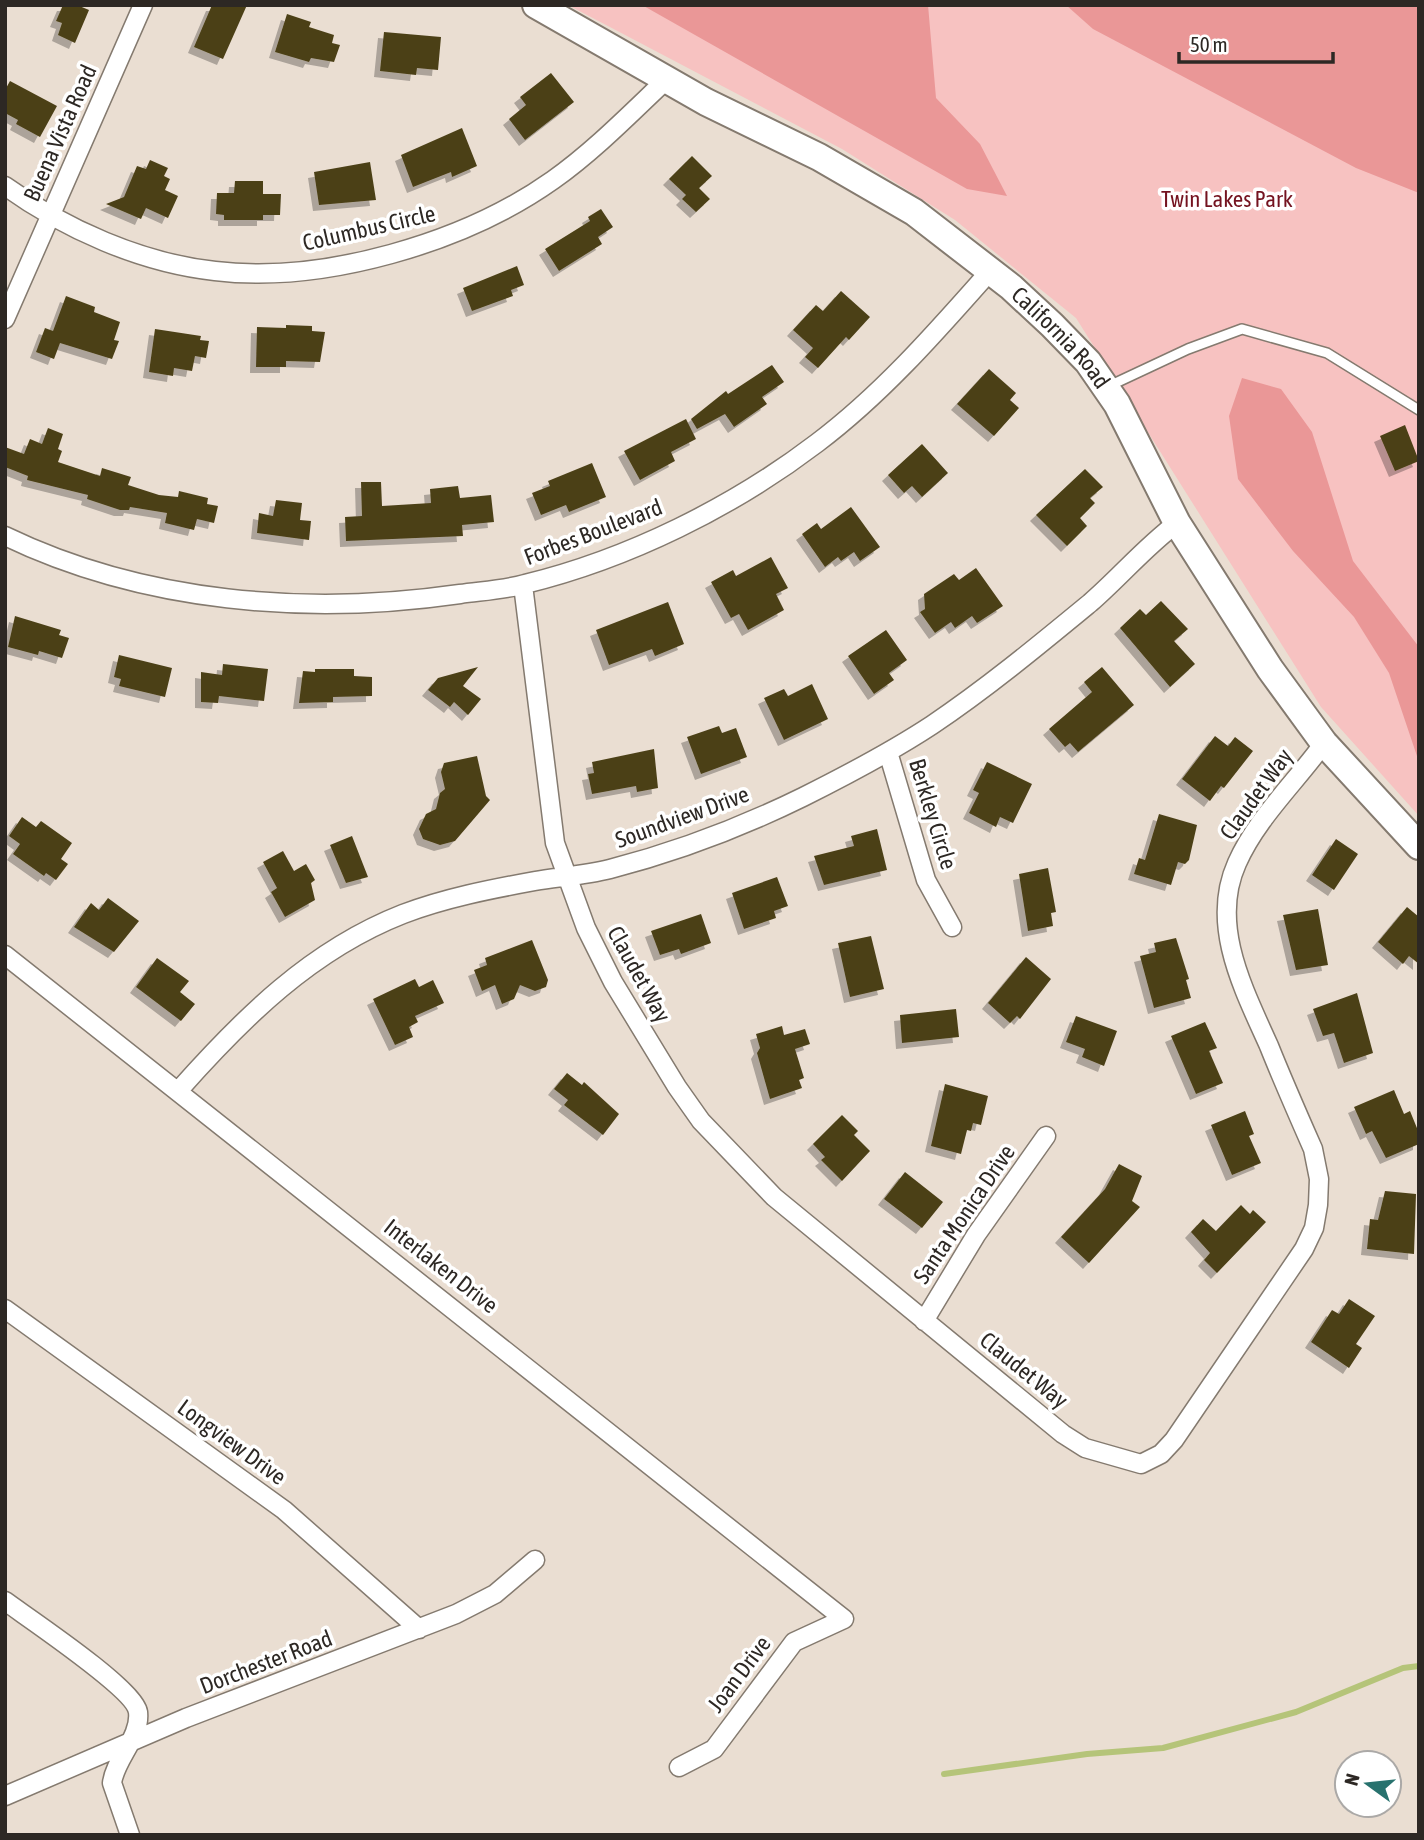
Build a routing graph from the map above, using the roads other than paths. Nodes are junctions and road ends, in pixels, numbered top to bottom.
1 (143, 5) edge
2 (536, 5) edge
3 (668, 78) junction
4 (5, 186) edge
5 (51, 215) junction
6 (990, 271) junction
7 (5, 319) edge
8 (1106, 387) junction
9 (1419, 410) edge
10 (1177, 523) junction
11 (5, 536) edge
12 (523, 585) junction
13 (1324, 743) junction
14 (888, 752) junction
15 (1419, 846) edge
16 (566, 876) junction
17 (952, 927) dead end
18 (5, 955) edge
19 (178, 1090) junction
20 (1046, 1136) dead end
21 (5, 1309) edge
22 (924, 1321) junction
23 (535, 1560) dead end
24 (5, 1601) edge
25 (844, 1619) joint
26 (419, 1629) junction
27 (128, 1744) junction
28 (679, 1767) dead end
29 (5, 1796) edge
30 (130, 1835) edge

1 - 5 street, Buena Vista Road
2 - 3 main road, California Road
3 - 5 street, Columbus Circle
3 - 6 main road, California Road
4 - 5 street, Columbus Circle
5 - 7 street, Buena Vista Road
6 - 8 main road, California Road
6 - 12 street, Forbes Boulevard
8 - 9 lane
8 - 10 main road, California Road
10 - 13 main road, California Road
10 - 14 street, Soundview Drive
11 - 12 street, Forbes Boulevard
12 - 16 street, Claudet Way
13 - 15 main road, California Road
13 - 22 street, Claudet Way
14 - 16 street, Soundview Drive
14 - 17 street, Berkley Circle
16 - 19 street, Soundview Drive
16 - 22 street, Claudet Way
18 - 19 street, Interlaken Drive
19 - 25 street, Interlaken Drive
20 - 22 street, Santa Monica Drive
21 - 26 street, Longview Drive
23 - 26 street, Dorchester Road
24 - 27 street
25 - 28 street, Joan Drive
26 - 27 street, Dorchester Road
27 - 29 street, Dorchester Road
27 - 30 street

